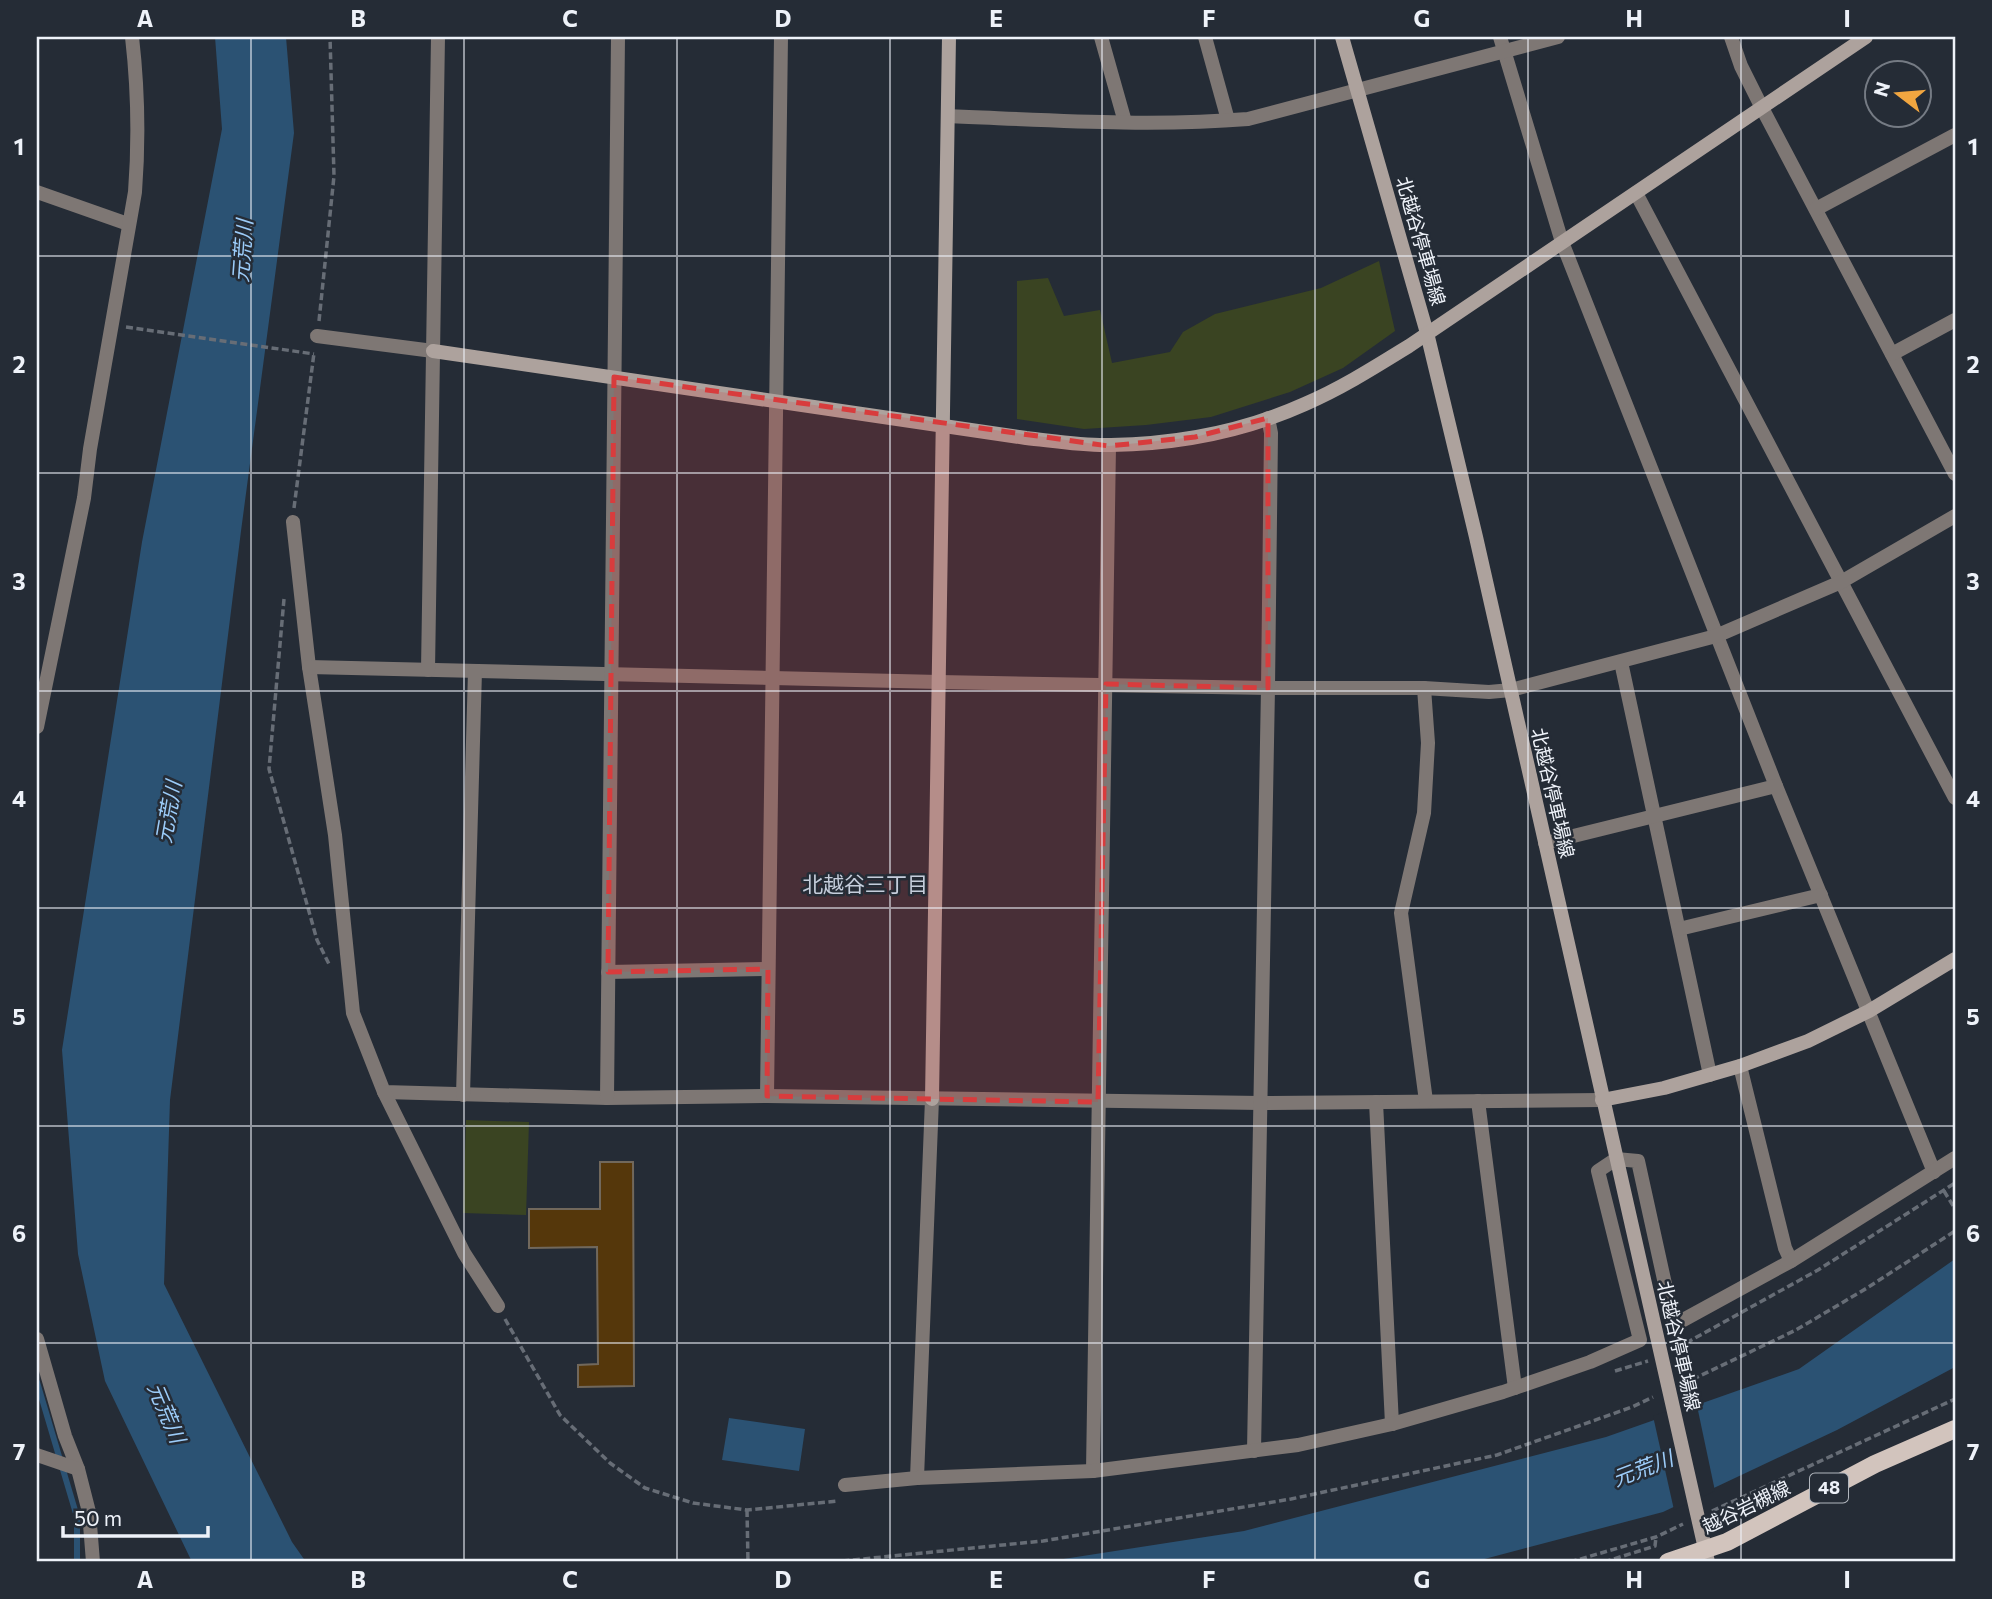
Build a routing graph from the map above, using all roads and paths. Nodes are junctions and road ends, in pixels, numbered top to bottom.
1 (132, 37) edge
2 (330, 37) edge
3 (439, 37) edge
4 (618, 37) edge
5 (780, 37) edge
6 (949, 37) edge
7 (1101, 37) edge
8 (1205, 37) edge
9 (1342, 37) edge
10 (1558, 37) edge
11 (1731, 37) edge
12 (1866, 37) edge
13 (1502, 44) edge
14 (1357, 89) junction
15 (1761, 106) junction
16 (948, 116) junction
17 (1228, 120) junction
18 (1125, 122) junction
19 (1955, 135) edge
20 (37, 192) edge
21 (1636, 193) junction
22 (1815, 209) junction
23 (128, 224) junction
24 (1562, 242) junction
25 (1955, 320) edge
26 (116, 326) dead end
27 (1427, 333) junction
28 (317, 335) junction
29 (433, 352) junction
30 (312, 354) junction
31 (1892, 354) junction
32 (614, 377) junction
33 (776, 401) junction
34 (1268, 418) junction
35 (943, 425) junction
36 (1109, 446) junction
37 (1955, 474) edge
38 (1955, 516) edge
39 (293, 522) joint
40 (1841, 582) junction
41 (285, 591) dead end
42 (1716, 636) junction
43 (1621, 662) junction
44 (309, 667) junction
45 (428, 670) junction
46 (475, 671) junction
47 (611, 674) junction
48 (772, 678) junction
49 (939, 682) junction
50 (1106, 684) junction
51 (1268, 688) junction
52 (1424, 688) junction
53 (1511, 690) junction
54 (37, 727) edge
55 (1776, 786) junction
56 (1955, 798) edge
57 (1654, 816) junction
58 (1545, 842) junction
59 (1821, 895) junction
60 (1679, 929) junction
61 (1955, 959) edge
62 (768, 969) junction
63 (608, 972) junction
64 (334, 975) dead end
65 (1870, 1011) junction
66 (1740, 1066) junction
67 (1710, 1075) junction
68 (384, 1092) junction
69 (463, 1095) junction
70 (766, 1096) junction
71 (607, 1098) junction
72 (932, 1099) junction
73 (1602, 1100) junction
74 (1426, 1101) junction
75 (1478, 1101) junction
76 (1098, 1102) junction
77 (1376, 1102) junction
78 (1261, 1103) junction
79 (1955, 1158) edge
80 (1616, 1159) junction
81 (1934, 1172) junction
82 (1955, 1183) edge
83 (1944, 1191) junction
84 (1955, 1209) edge
85 (1955, 1231) edge
86 (1791, 1261) junction
87 (498, 1306) joint
88 (37, 1339) edge
89 (1661, 1353) junction
90 (1606, 1374) dead end
91 (1682, 1384) dead end
92 (1515, 1388) junction
93 (1657, 1395) dead end
94 (1955, 1399) edge
95 (1392, 1424) junction
96 (1955, 1429) edge
97 (1254, 1451) junction
98 (37, 1455) edge
99 (78, 1469) junction
100 (1093, 1471) junction
101 (917, 1478) junction
102 (845, 1485) dead end
103 (1748, 1494) junction
104 (839, 1500) dead end
105 (747, 1510) junction
106 (1702, 1515) dead end
107 (1690, 1521) dead end
108 (1728, 1521) dead end
109 (1656, 1536) junction
110 (1706, 1556) edge
111 (93, 1562) edge
112 (748, 1562) edge
113 (832, 1562) edge
114 (1570, 1562) edge
115 (1604, 1562) edge
116 (1668, 1562) edge

1 - 23 street
2 - 28 path
3 - 29 street
4 - 32 street
5 - 33 street
6 - 16 street
7 - 18 street
8 - 17 street
9 - 14 street, 北越谷停車場線
10 - 13 street
11 - 15 street
12 - 15 street
13 - 14 street
13 - 24 street
14 - 17 street
14 - 27 street, 北越谷停車場線
15 - 21 street
15 - 22 street
16 - 18 street
16 - 35 street
17 - 18 street
19 - 22 street
20 - 23 street
21 - 24 street
21 - 40 street
22 - 31 street
23 - 54 street
24 - 27 street
24 - 42 street
25 - 31 street
26 - 30 path
27 - 34 street
27 - 53 street, 北越谷停車場線
28 - 29 street
28 - 30 path
29 - 32 street
29 - 45 street
30 - 39 path
31 - 37 street
32 - 33 street
32 - 47 street
33 - 35 street
33 - 48 street
34 - 36 street
34 - 51 street
35 - 36 street
35 - 49 street
36 - 50 street
38 - 40 street
39 - 44 street
40 - 42 street
40 - 56 street
41 - 64 path
42 - 43 street
42 - 55 street
43 - 53 street
43 - 57 street
44 - 45 street
44 - 68 street
45 - 46 street
46 - 47 street
46 - 69 street
47 - 48 street
47 - 63 street
48 - 49 street
48 - 62 street
49 - 50 street
49 - 72 street
50 - 51 street
50 - 76 street
51 - 52 street
51 - 78 street
52 - 53 street
52 - 74 street
53 - 58 street, 北越谷停車場線
55 - 57 street
55 - 59 street
57 - 58 street
57 - 60 street
58 - 73 street, 北越谷停車場線
59 - 60 street
59 - 65 street
60 - 67 street
61 - 65 street
62 - 63 street
62 - 70 street
63 - 71 street
65 - 66 street
65 - 81 street
66 - 67 street
66 - 86 street
67 - 73 street
68 - 69 street
68 - 87 street
69 - 71 street
70 - 71 street
70 - 72 street
72 - 76 street
72 - 101 street
73 - 75 street
73 - 80 street, 北越谷停車場線
74 - 75 street
74 - 77 street
75 - 92 street
76 - 78 street
76 - 100 street
77 - 78 street
77 - 95 street
78 - 97 street
79 - 81 street
80 - 86 street
80 - 89 street, 北越谷停車場線
80 - 92 street
81 - 86 street
82 - 83 path
83 - 84 path
83 - 89 path
85 - 91 path
87 - 105 path
88 - 99 street
89 - 90 path
89 - 110 street, 北越谷停車場線
92 - 95 street
93 - 113 path
94 - 103 path
95 - 97 street
96 - 110 main road, 越谷岩槻線 / 48
97 - 100 street
98 - 99 street
99 - 111 street
100 - 101 street
101 - 102 street
103 - 106 path
103 - 108 path
104 - 105 path
105 - 112 path
107 - 109 path
109 - 114 path
109 - 115 path
110 - 116 main road, 越谷岩槻線 / 48

